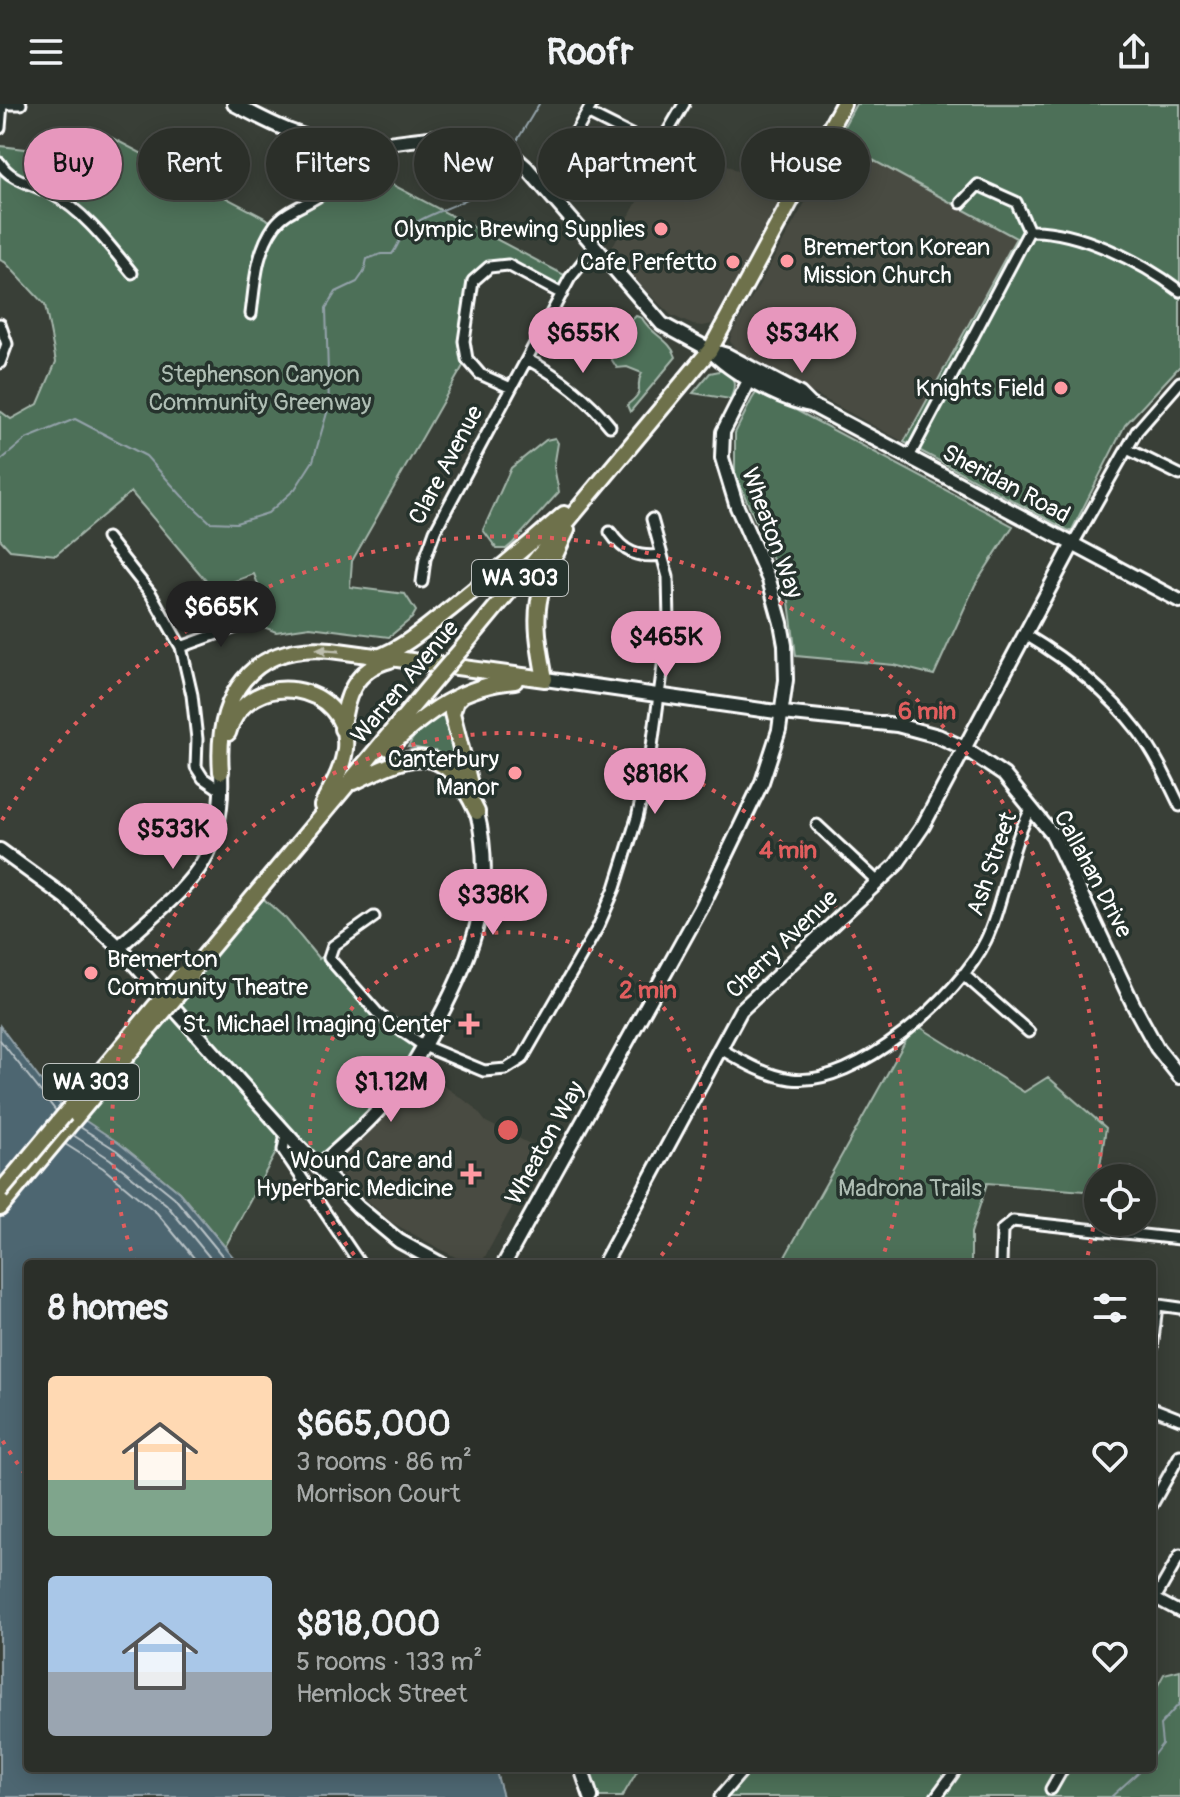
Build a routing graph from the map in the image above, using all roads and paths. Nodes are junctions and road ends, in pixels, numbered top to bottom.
1 (2, 104) edge
2 (21, 104) edge
3 (234, 104) edge
4 (684, 104) edge
5 (843, 104) edge
6 (590, 108) edge
7 (0, 128) edge
8 (280, 128) edge
9 (578, 128) edge
10 (398, 141) edge
11 (0, 163) edge
12 (538, 182) edge
13 (311, 200) edge
14 (554, 200) edge
15 (961, 203) dead end
16 (1029, 231) junction
17 (594, 248) junction
18 (132, 273) dead end
19 (1180, 291) edge
20 (562, 294) junction
21 (251, 314) dead end
22 (0, 324) edge
23 (710, 350) junction
24 (527, 359) junction
25 (0, 363) edge
26 (750, 379) junction
27 (1180, 382) edge
28 (511, 388) junction
29 (811, 405) junction
30 (610, 426) dead end
31 (1127, 449) junction
32 (909, 457) junction
33 (1180, 475) edge
34 (600, 482) junction
35 (577, 509) junction
36 (652, 519) dead end
37 (610, 532) dead end
38 (107, 538) dead end
39 (1073, 544) junction
40 (662, 555) junction
41 (422, 582) dead end
42 (1180, 601) edge
43 (250, 622) dead end
44 (1026, 635) junction
45 (181, 647) junction
46 (377, 657) junction
47 (398, 659) junction
48 (545, 679) junction
49 (463, 694) junction
50 (660, 697) junction
51 (783, 713) junction
52 (342, 730) junction
53 (964, 748) junction
54 (221, 772) junction
55 (346, 786) junction
56 (222, 791) junction
57 (1180, 806) edge
58 (1032, 808) junction
59 (477, 812) junction
60 (314, 824) junction
61 (817, 825) dead end
62 (0, 850) edge
63 (878, 882) junction
64 (374, 917) dead end
65 (119, 947) junction
66 (189, 974) junction
67 (963, 974) junction
68 (1029, 1032) dead end
69 (424, 1046) junction
70 (719, 1048) junction
71 (1180, 1077) edge
72 (286, 1134) junction
73 (318, 1167) junction
74 (0, 1192) edge
75 (0, 1208) edge
76 (1084, 1224) edge
77 (1156, 1234) edge
78 (1180, 1239) edge
79 (357, 1260) edge
80 (434, 1260) edge
81 (506, 1260) edge
82 (606, 1260) edge
83 (1001, 1260) edge
84 (1156, 1304) edge
85 (1180, 1308) edge
86 (1156, 1410) edge
87 (1180, 1419) edge
88 (1180, 1455) edge
89 (1156, 1498) edge
90 (1180, 1555) edge
91 (1156, 1595) edge
92 (1156, 1601) edge
93 (1180, 1612) edge
94 (582, 1772) edge
95 (737, 1772) edge
96 (954, 1772) edge
97 (1061, 1772) edge
98 (1051, 1789) dead end
99 (591, 1797) edge
100 (720, 1797) edge
101 (936, 1797) edge

1 - 2 street
1 - 7 street
3 - 8 main road, Sheridan Road
4 - 6 street
5 - 23 main road, WA 303
6 - 9 street
10 - 12 main road, Sheridan Road
11 - 18 street
13 - 21 street
14 - 17 main road, Sheridan Road
15 - 16 street
16 - 19 street
16 - 32 street
17 - 20 street, Clare Avenue
17 - 23 main road, Sheridan Road
20 - 24 street, Clare Avenue
20 - 28 street
22 - 25 street
23 - 26 main road, Sheridan Road
23 - 29 main road, Sheridan Road
23 - 34 main road, Warren Avenue / WA 303
24 - 28 street, Clare Avenue
24 - 30 street
26 - 29 main road, Sheridan Road
26 - 51 main road, Wheaton Way
27 - 31 street, Cherry Avenue
28 - 41 street, Clare Avenue
29 - 32 main road, Sheridan Road
31 - 33 street
31 - 39 street, Cherry Avenue
32 - 39 main road, Sheridan Road
34 - 35 main road, Warren Avenue / WA 303
34 - 46 main road
35 - 48 main road
35 - 55 main road, Warren Avenue / WA 303, bridge
36 - 40 street
37 - 40 street
38 - 45 street
39 - 42 main road, Sheridan Road
39 - 44 main road, Cherry Avenue
40 - 50 street
43 - 45 street
44 - 53 main road, Cherry Avenue
44 - 57 street
45 - 56 street
46 - 47 main road
46 -> 54 main road
47 - 48 main road
47 - 52 main road
48 - 49 main road
48 - 50 main road, Callahan Drive
49 - 55 main road
49 - 59 main road
50 - 51 main road, Callahan Drive
50 - 69 street
51 - 53 main road, Callahan Drive
51 - 81 main road, Wheaton Way
52 - 54 main road
52 - 60 main road
53 - 58 main road, Callahan Drive
53 - 63 main road, Cherry Avenue
54 - 56 main road
55 - 59 main road
55 - 60 main road, Warren Avenue / WA 303
56 - 65 main road
58 - 67 street, Ash Street
58 - 71 main road, Callahan Drive
59 - 69 main road
60 - 66 main road, Warren Avenue / WA 303
61 - 63 street
62 - 65 main road
63 - 70 main road, Cherry Avenue
64 - 69 street
65 - 72 main road
66 - 74 main road, WA 303, bridge
66 - 75 main road, WA 303, bridge
67 - 68 street
67 - 70 street, Ash Street
69 - 73 main road
70 - 82 main road, Cherry Avenue
72 - 73 main road
72 - 79 street
73 - 80 main road
76 - 83 street
77 - 78 street
84 - 85 street
86 - 87 street
88 - 89 street
90 - 91 street
92 - 93 street
94 - 99 main road
95 - 100 street
96 - 101 street
97 - 98 street

